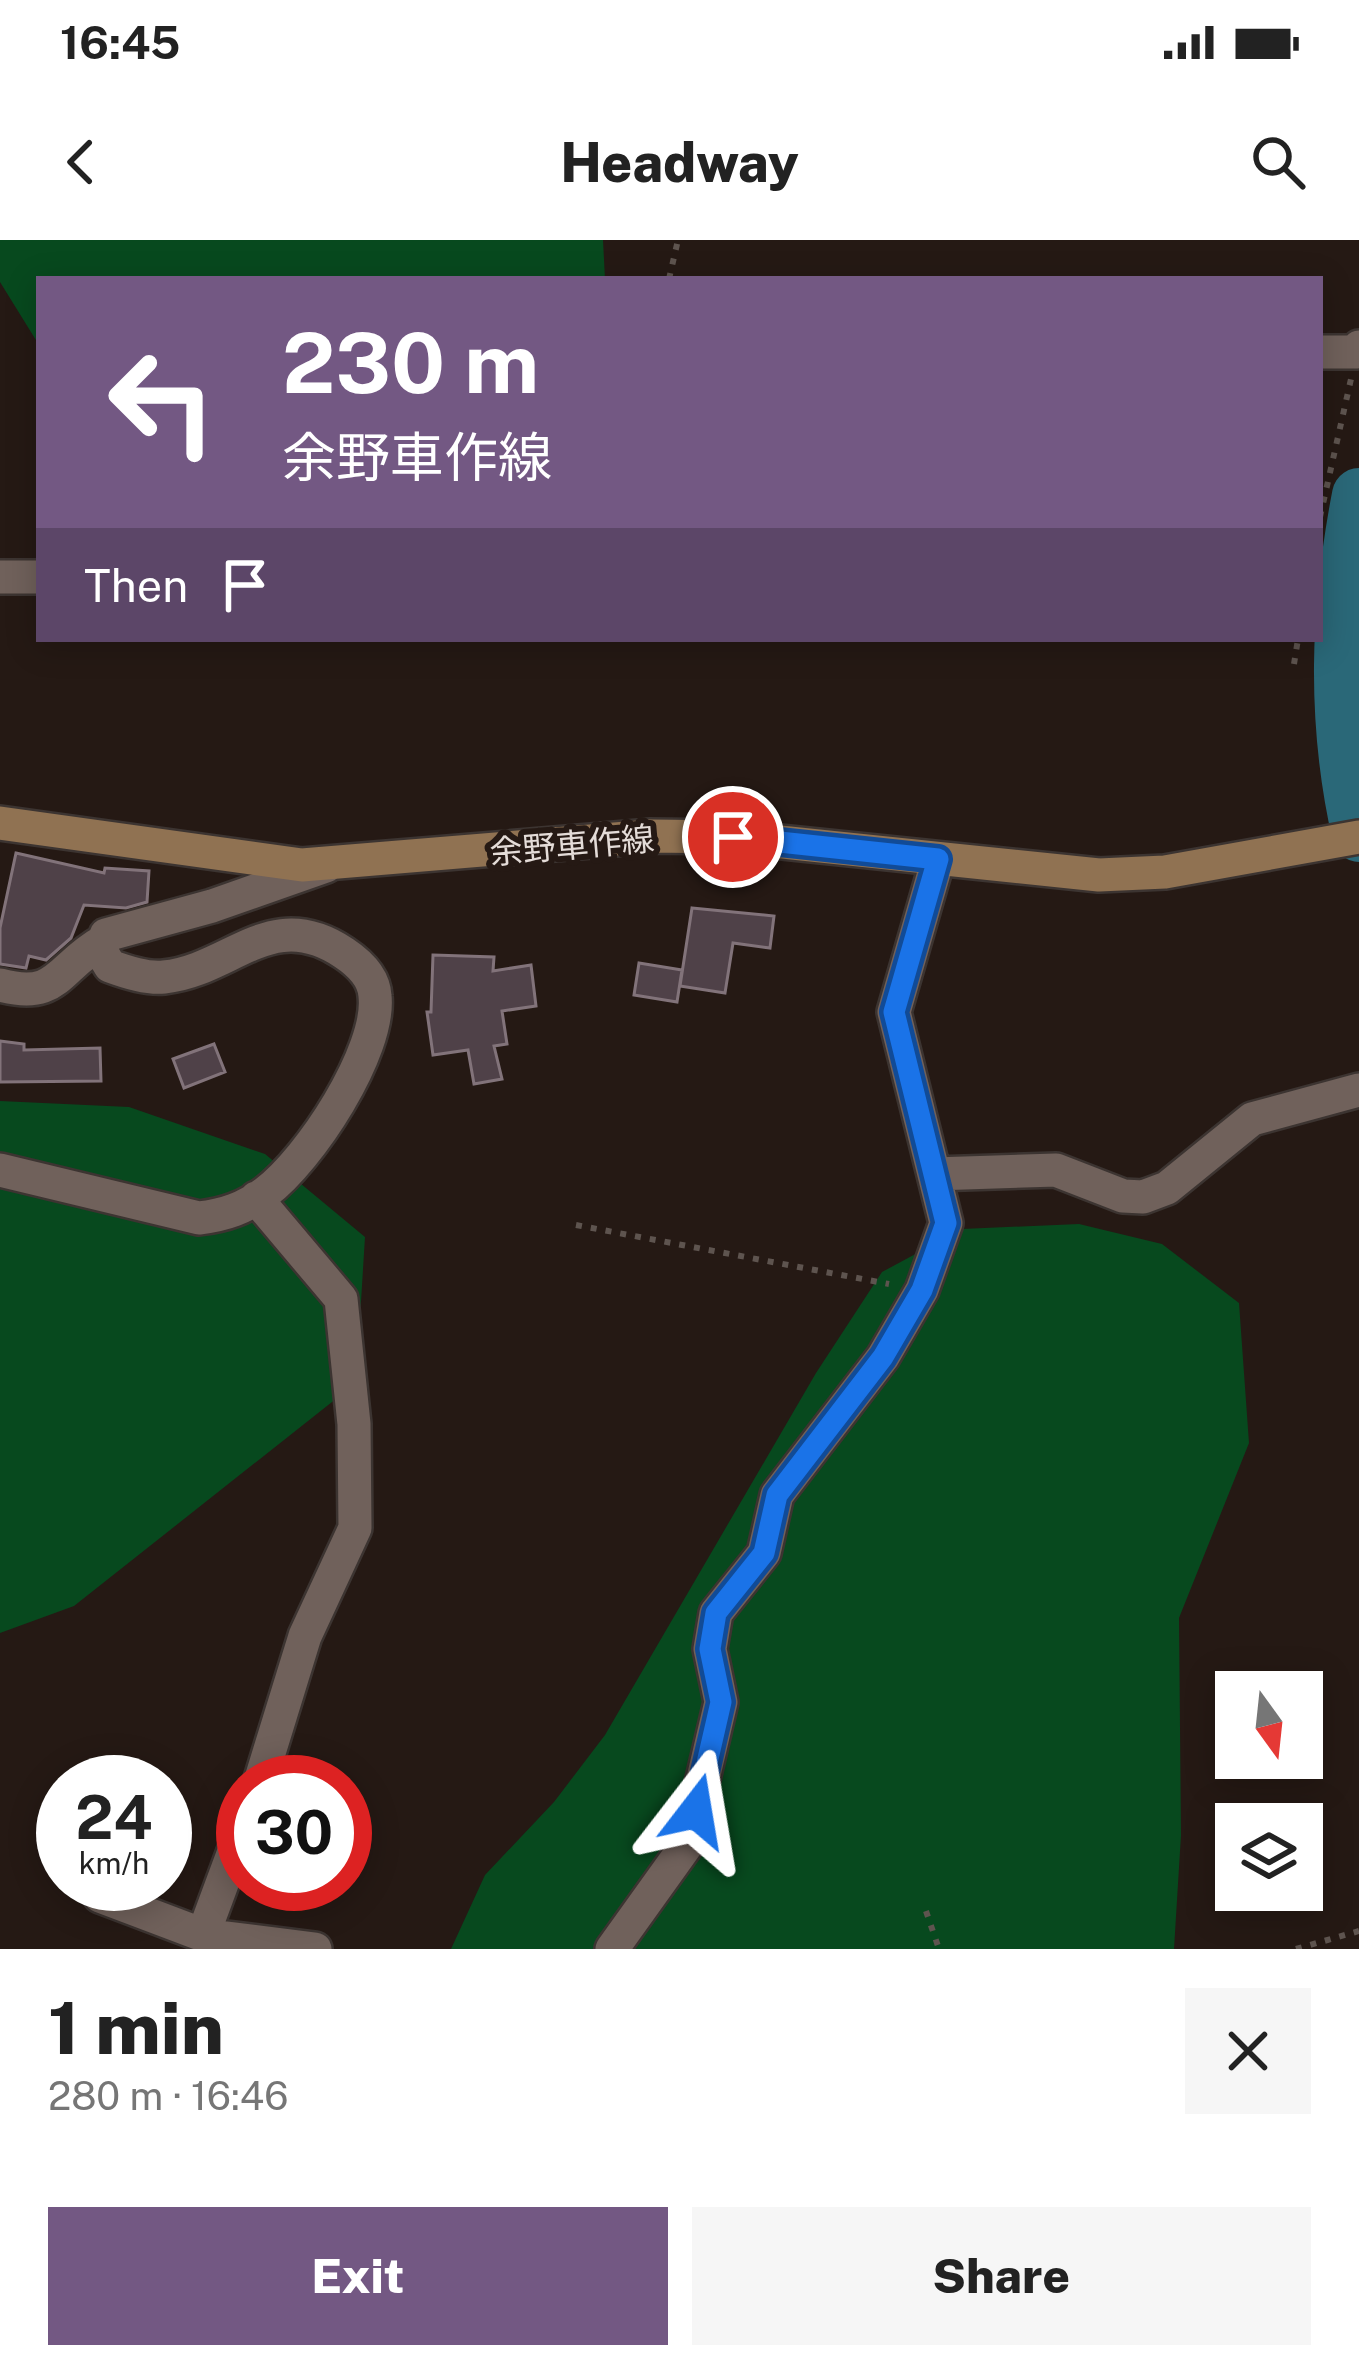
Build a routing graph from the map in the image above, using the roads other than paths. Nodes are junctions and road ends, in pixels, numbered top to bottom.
1 (1358, 349) edge
2 (1323, 352) edge
3 (0, 577) edge
4 (36, 577) edge
5 (0, 823) edge
6 (1343, 840) edge
7 (938, 859) junction
8 (334, 864) junction
9 (104, 941) junction
10 (0, 985) edge
11 (1359, 1090) edge
12 (0, 1170) edge
13 (934, 1174) junction
14 (256, 1198) junction
15 (268, 1755) edge
16 (216, 1900) edge
17 (140, 1911) edge
18 (203, 1935) junction
19 (316, 1949) edge
20 (612, 1949) edge

1 - 2 street
3 - 4 street
5 - 8 main road, 余野車作線
6 - 7 main road, 余野車作線
7 - 8 main road, 余野車作線
7 - 13 street
8 - 9 street
9 - 10 street
9 - 14 street
11 - 13 street
12 - 14 street
13 - 20 street
14 - 15 street
16 - 18 street
17 - 18 street
18 - 19 street

